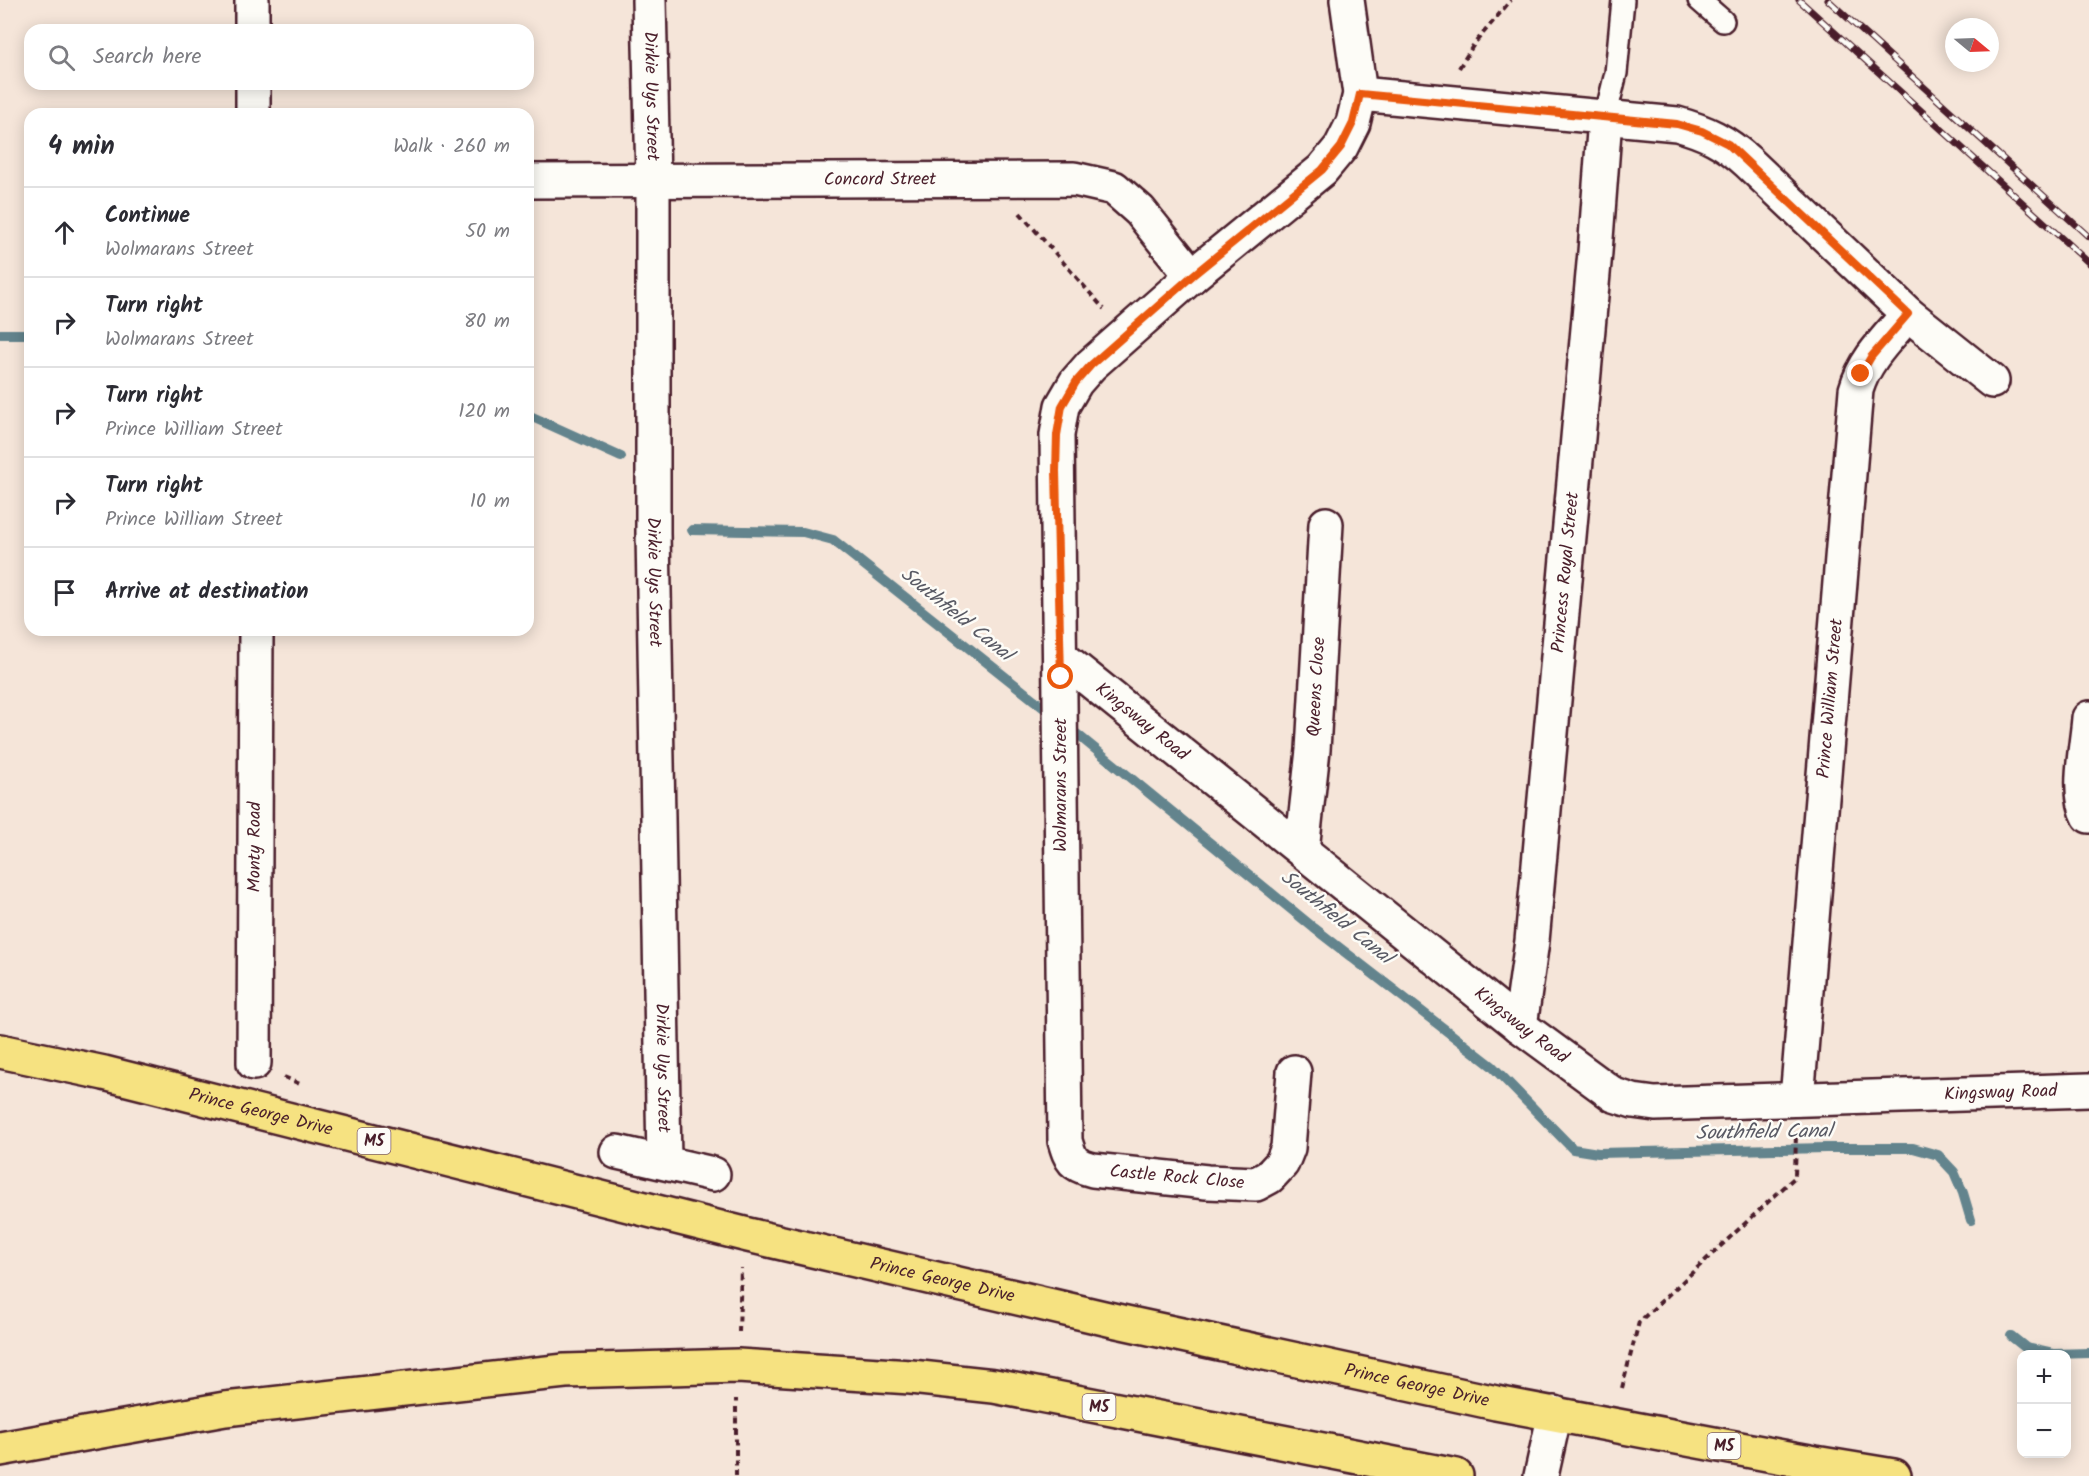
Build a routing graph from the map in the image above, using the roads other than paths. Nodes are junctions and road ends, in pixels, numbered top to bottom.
1 (252, 0) edge
2 (649, 0) edge
3 (1347, 0) edge
4 (1623, 0) edge
5 (1699, 0) edge
6 (1723, 21) dead end
7 (252, 24) edge
8 (253, 90) edge
9 (1360, 94) junction
10 (253, 108) edge
11 (1605, 118) junction
12 (534, 181) edge
13 (653, 182) junction
14 (1192, 276) junction
15 (1908, 314) junction
16 (1992, 381) dead end
17 (1326, 524) dead end
18 (256, 636) edge
19 (1060, 667) junction
20 (2089, 718) edge
21 (2089, 816) edge
22 (1302, 850) junction
23 (1520, 1026) junction
24 (0, 1051) edge
25 (255, 1063) road end
26 (1294, 1072) dead end
27 (2089, 1090) edge
28 (1797, 1099) junction
29 (618, 1152) dead end
30 (664, 1162) junction
31 (1080, 1167) joint
32 (713, 1174) dead end
33 (1555, 1413) junction
34 (0, 1449) edge
35 (1456, 1476) edge
36 (1541, 1476) edge
37 (1894, 1476) edge

1 - 7 street
2 - 13 street, Dirkie Uys Street
3 - 9 street
4 - 11 lane
5 - 6 lane
8 - 10 street
9 - 11 street
9 - 14 street, Wolmarans Street
11 - 15 street
11 - 23 street, Princess Royal Street
12 - 13 street, Concord Street
13 - 14 street, Concord Street
13 - 30 street, Dirkie Uys Street
14 - 19 street, Wolmarans Street
15 - 16 street
15 - 28 street, Prince William Street
17 - 22 street, Queens Close
18 - 25 street, Monty Road
19 - 22 street, Kingsway Road
19 - 31 street, Wolmarans Street
20 - 21 street
22 - 23 street, Kingsway Road
23 - 28 street, Kingsway Road
24 - 33 main road, Prince George Drive / M5
26 - 31 street, Castle Rock Close
27 - 28 street, Kingsway Road
29 - 30 street
30 - 32 street
33 - 36 street
33 - 37 main road, Prince George Drive / M5
34 - 35 main road, M5

